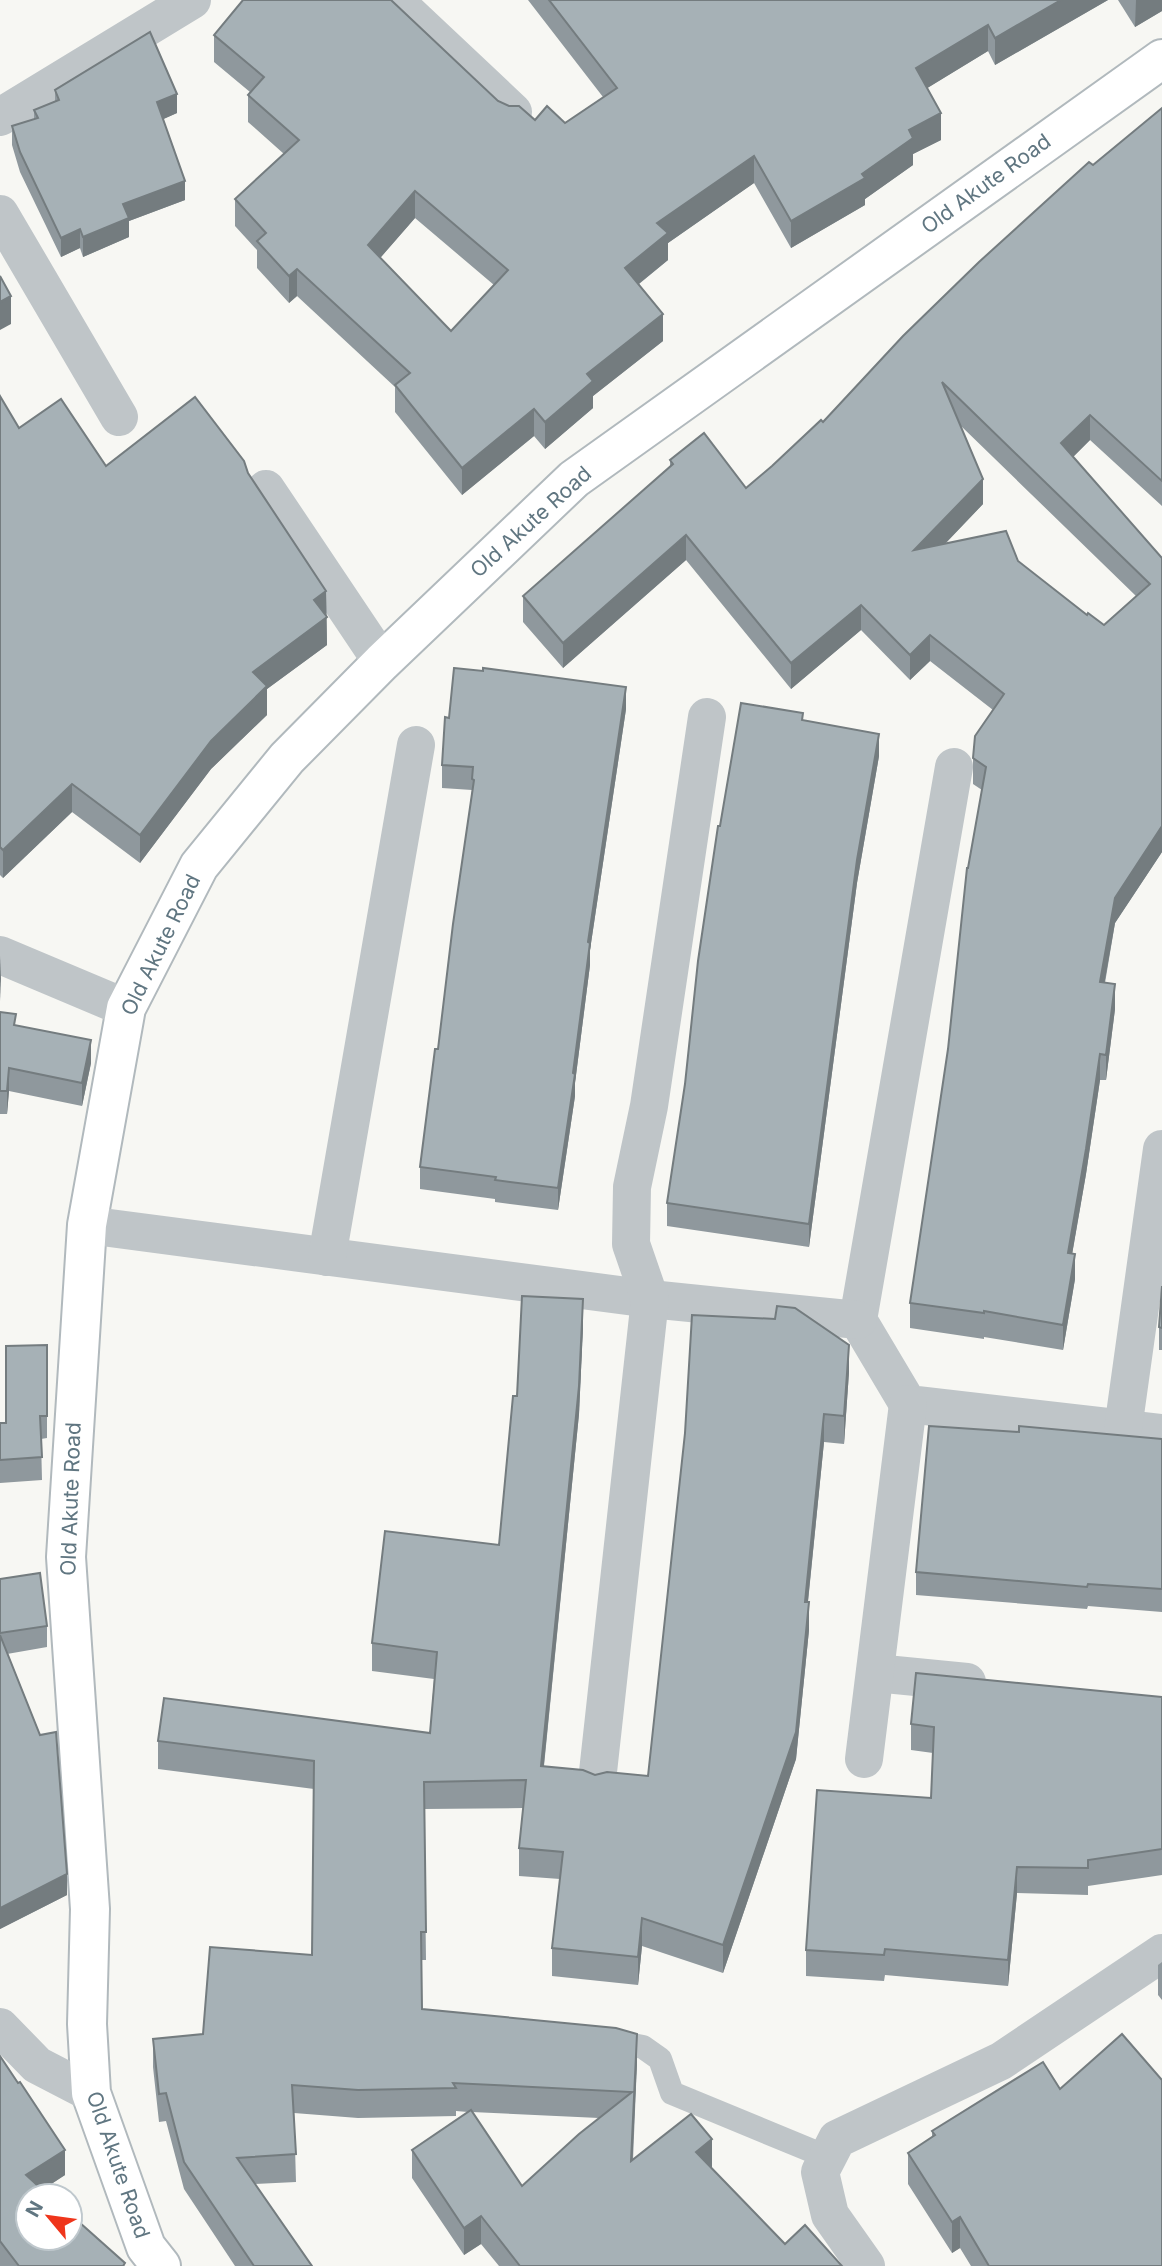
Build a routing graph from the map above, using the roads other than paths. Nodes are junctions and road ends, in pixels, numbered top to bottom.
1 (192, 0) edge
2 (394, 0) edge
3 (1162, 59) edge
4 (513, 112) edge
5 (0, 117) edge
6 (0, 214) edge
7 (119, 417) dead end
8 (266, 489) dead end
9 (382, 662) junction
10 (707, 717) dead end
11 (416, 745) dead end
12 (954, 767) dead end
13 (0, 955) edge
14 (126, 1008) junction
15 (1162, 1149) edge
16 (1162, 1157) edge
17 (87, 1225) junction
18 (327, 1257) junction
19 (650, 1299) junction
20 (858, 1320) junction
21 (908, 1404) junction
22 (1123, 1429) junction
23 (1162, 1433) edge
24 (875, 1673) junction
25 (998, 1685) edge
26 (864, 1759) dead end
27 (597, 1781) edge
28 (1162, 1952) edge
29 (0, 2027) edge
30 (578, 2037) edge
31 (91, 2093) junction
32 (827, 2157) junction
33 (161, 2266) edge
34 (866, 2266) edge

1 - 5 street
2 - 4 street
3 - 9 street, Old Akute Road
6 - 7 street
8 - 9 street
9 - 14 street, Old Akute Road
10 - 19 street
11 - 18 street
12 - 20 street
13 - 14 street
14 - 17 street, Old Akute Road
15 - 16 street
16 - 22 street
17 - 18 street
17 - 31 street, Old Akute Road
18 - 19 street
19 - 20 street
19 - 27 street
20 - 21 street
21 - 22 street
21 - 24 street
22 - 23 street
24 - 25 street
24 - 26 street
28 - 32 street
29 - 31 street
30 - 32 lane
31 - 33 street, Old Akute Road
32 - 34 street

